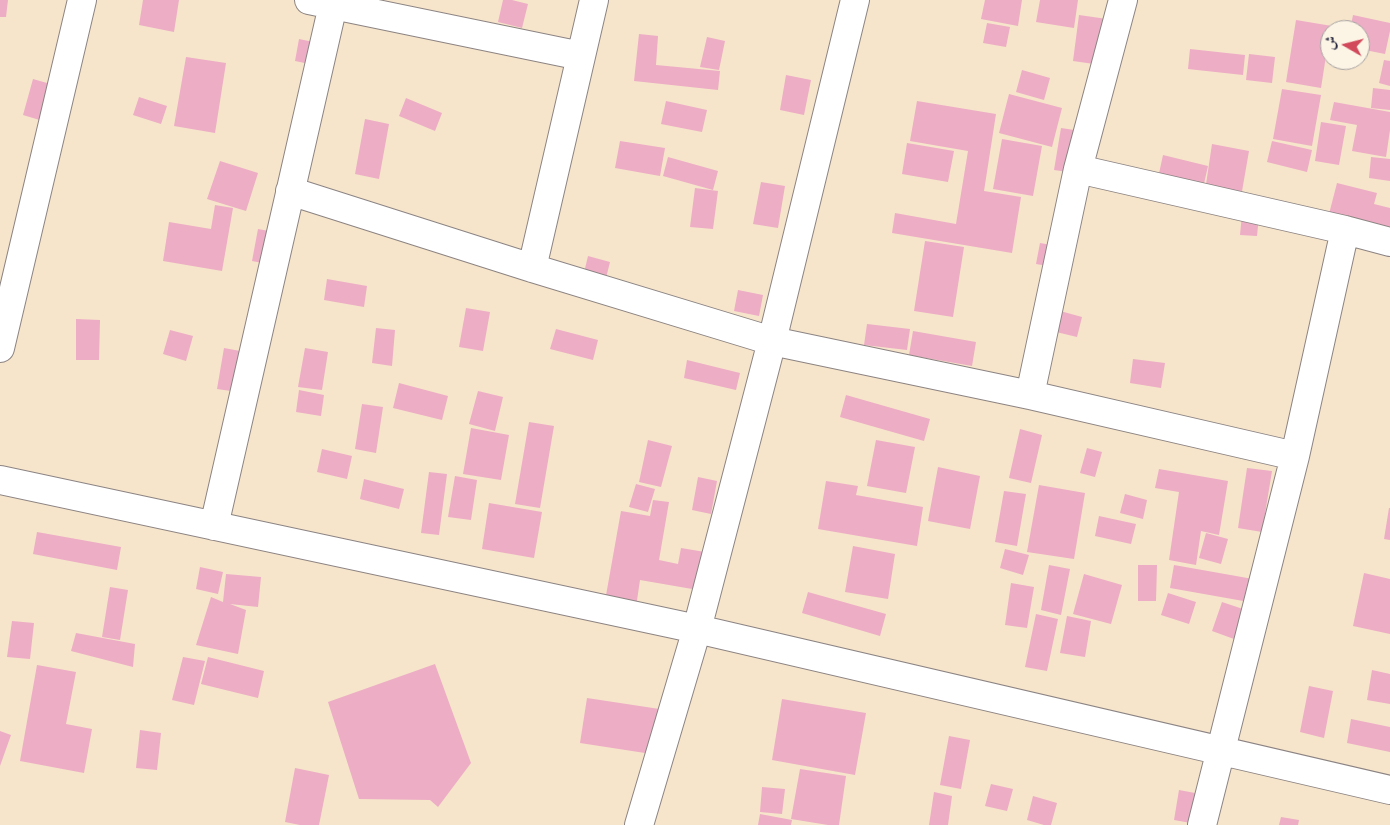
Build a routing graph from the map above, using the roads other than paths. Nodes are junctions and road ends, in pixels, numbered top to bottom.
1 (82, 0) edge
2 (594, 0) edge
3 (855, 0) edge
4 (1123, 0) edge
5 (321, 2) edge
6 (581, 56) junction
7 (1078, 169) junction
8 (290, 191) junction
9 (1345, 230) junction
10 (1390, 242) edge
11 (532, 268) junction
12 (772, 341) junction
13 (0, 348) edge
14 (1030, 395) junction
15 (1295, 456) junction
16 (0, 480) edge
17 (214, 526) junction
18 (697, 629) junction
19 (1221, 750) junction
20 (1390, 790) edge
21 (639, 825) edge
22 (1202, 825) edge

1 - 13 street
2 - 6 street
3 - 12 street
4 - 7 street
5 - 6 street
5 - 8 street
6 - 11 street
7 - 9 street
7 - 14 street
8 - 11 street
8 - 17 street
9 - 10 street
9 - 15 street
11 - 12 street
12 - 14 street
12 - 18 street
14 - 15 street
15 - 19 street
16 - 17 street
17 - 18 street
18 - 19 street
18 - 21 street
19 - 20 street
19 - 22 street

